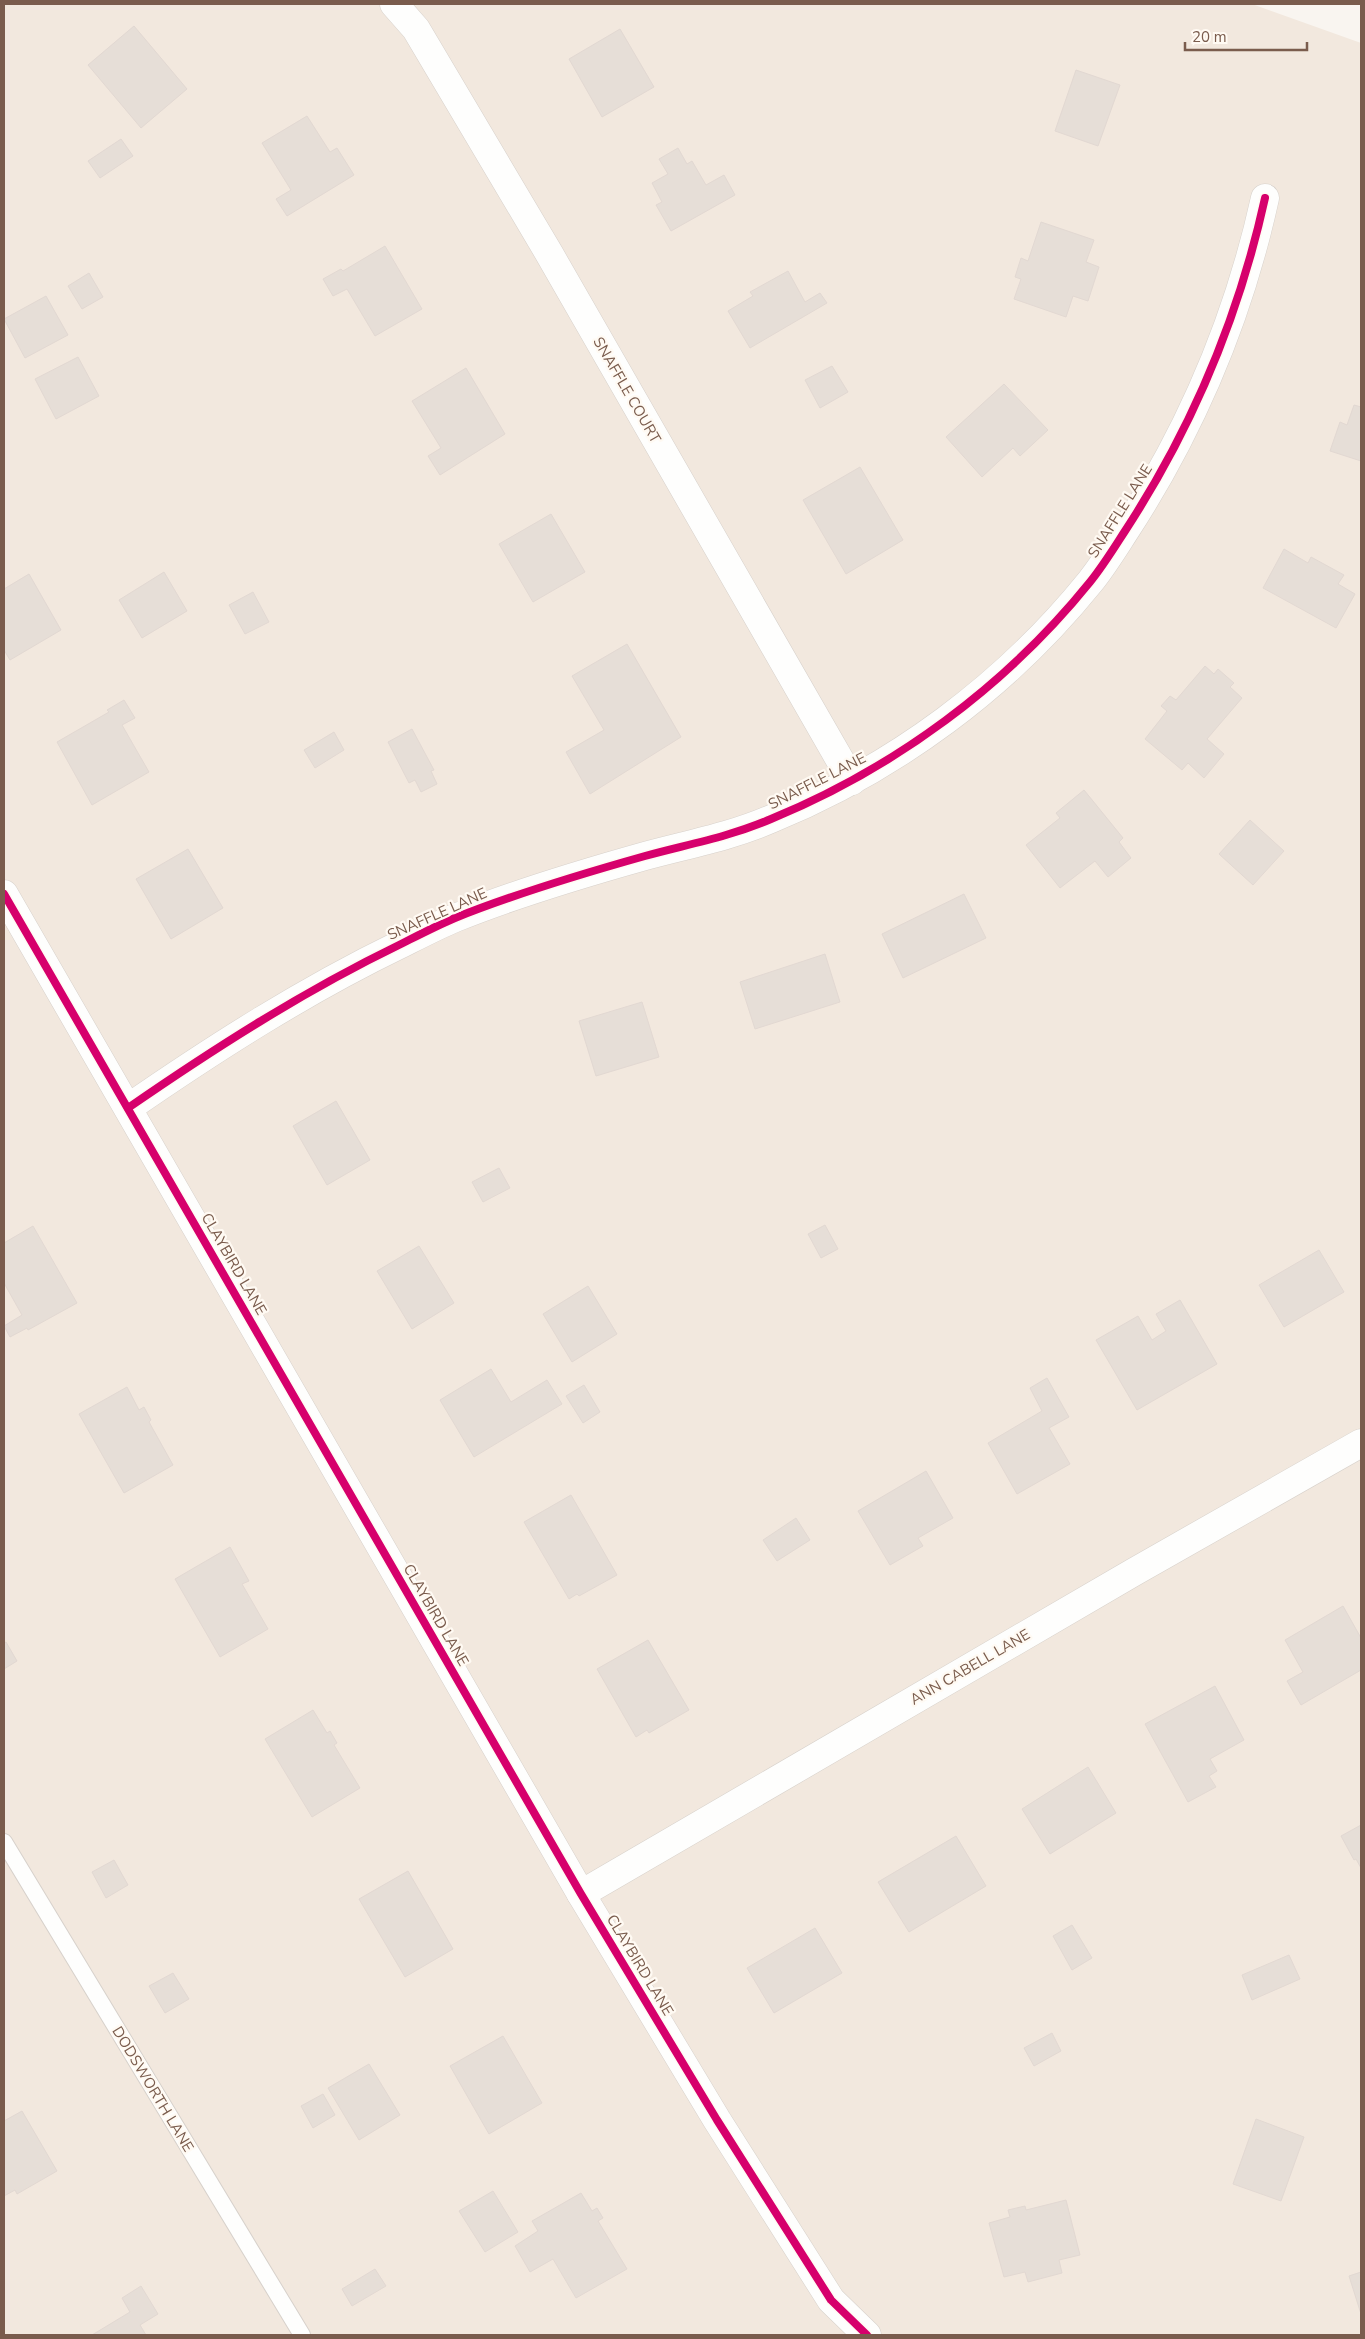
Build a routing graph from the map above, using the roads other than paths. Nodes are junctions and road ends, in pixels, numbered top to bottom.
1 (394, 4) edge
2 (1265, 198) dead end
3 (852, 781) junction
4 (4, 894) edge
5 (128, 1108) junction
6 (1361, 1443) edge
7 (4, 1842) edge
8 (581, 1894) junction
9 (302, 2335) edge
10 (867, 2335) edge

1 - 3 street, SNAFFLE COURT
2 - 3 street, SNAFFLE LANE
3 - 5 street, SNAFFLE LANE
4 - 5 street, CLAYBIRD LANE
5 - 8 street, CLAYBIRD LANE
6 - 8 street, ANN CABELL LANE
7 - 9 lane, DODSWORTH LANE
8 - 10 street, CLAYBIRD LANE

